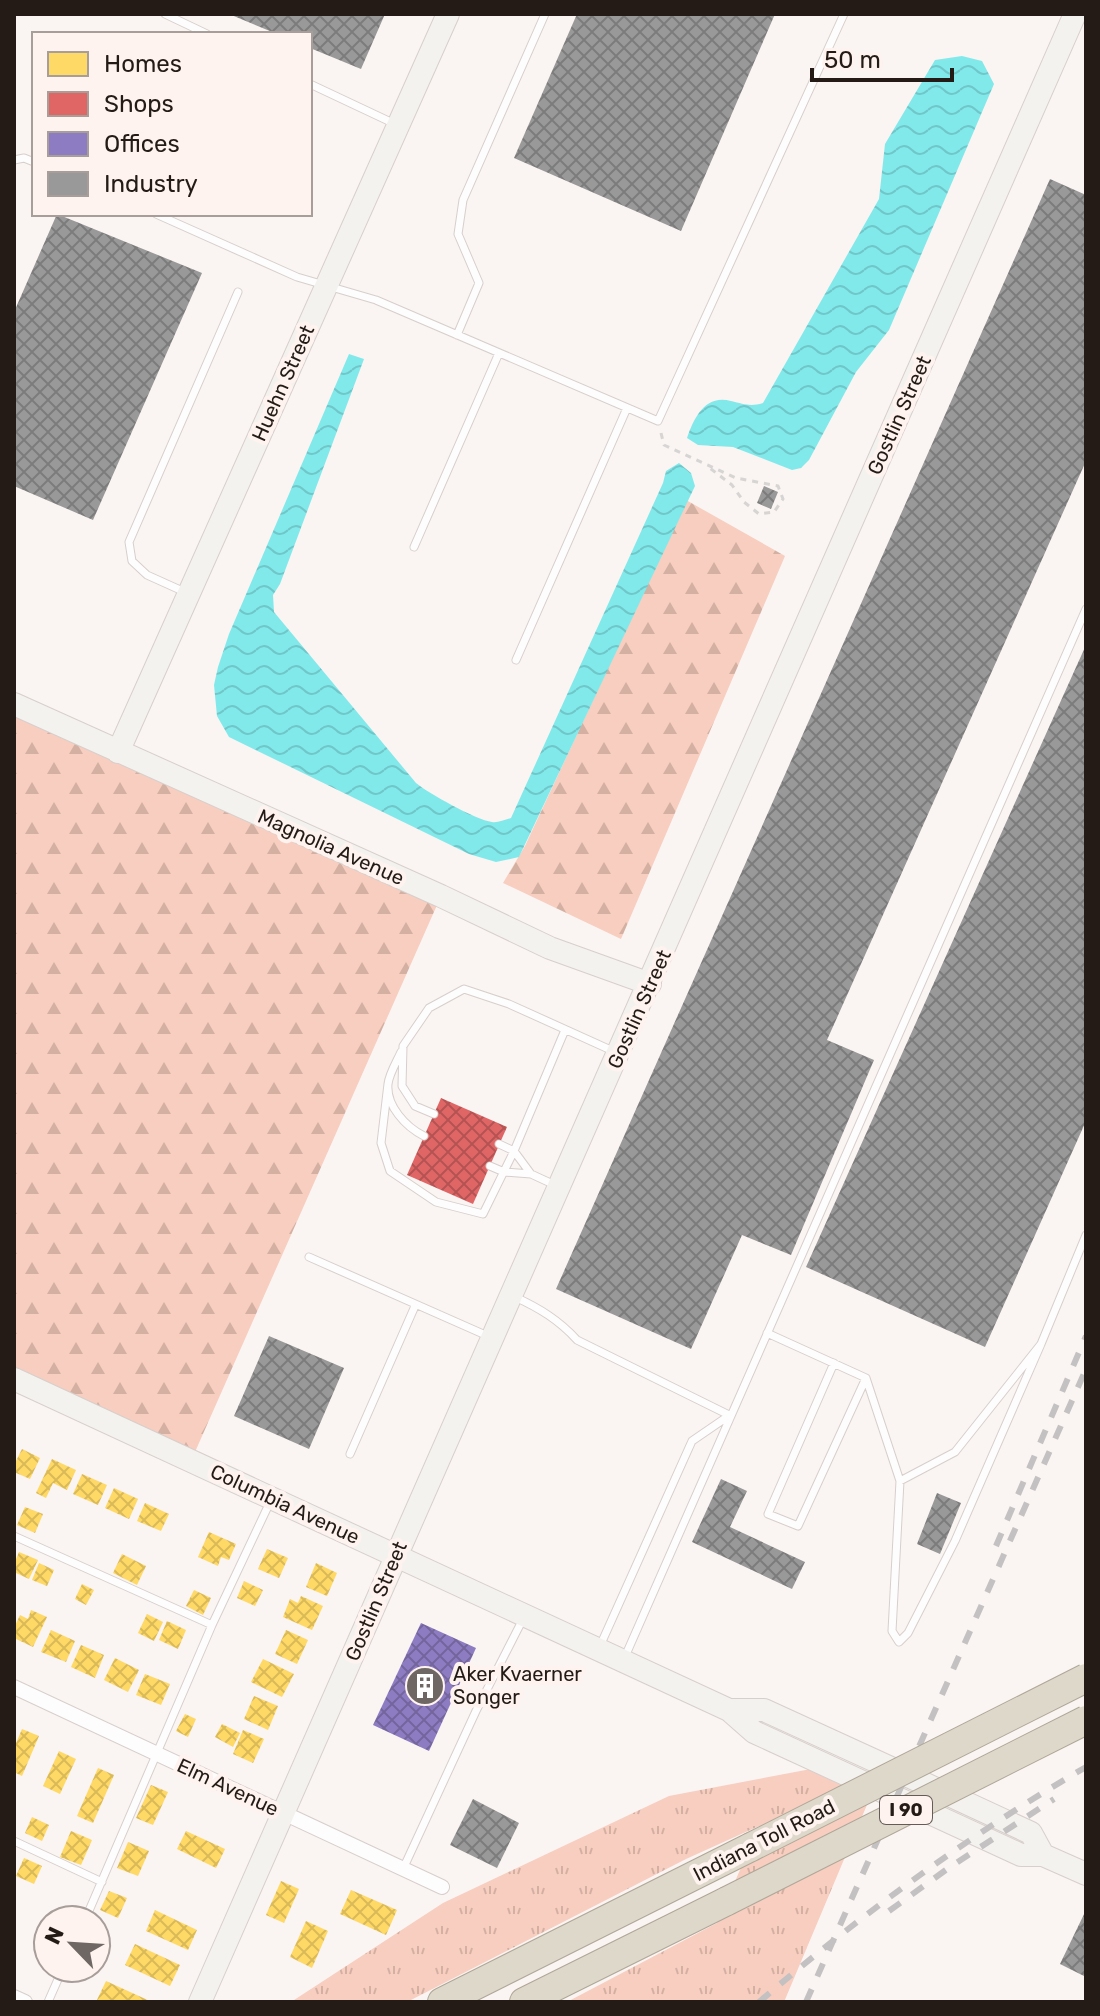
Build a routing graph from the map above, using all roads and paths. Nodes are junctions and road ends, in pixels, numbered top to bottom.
1 (165, 14) edge
2 (448, 14) edge
3 (545, 14) edge
4 (844, 14) edge
5 (1075, 14) edge
6 (203, 32) edge
7 (312, 85) edge
8 (399, 126) junction
9 (160, 216) edge
10 (326, 285) junction
11 (238, 292) dead end
12 (457, 335) junction
13 (499, 353) junction
14 (627, 408) junction
15 (658, 421) junction
16 (707, 466) junction
17 (414, 547) dead end
18 (189, 594) junction
19 (1086, 609) edge
20 (516, 660) dead end
21 (14, 704) edge
22 (118, 752) junction
23 (650, 984) junction
24 (565, 1030) junction
25 (403, 1046) junction
26 (619, 1053) junction
27 (388, 1084) junction
28 (434, 1114) dead end
29 (424, 1136) dead end
30 (499, 1144) dead end
31 (514, 1151) junction
32 (490, 1166) dead end
33 (504, 1172) junction
34 (531, 1174) junction
35 (560, 1187) junction
36 (1086, 1235) edge
37 (309, 1257) dead end
38 (512, 1295) junction
39 (415, 1306) junction
40 (767, 1333) junction
41 (492, 1338) junction
42 (1041, 1344) junction
43 (834, 1363) junction
44 (866, 1378) junction
45 (14, 1379) edge
46 (729, 1415) junction
47 (350, 1454) dead end
48 (900, 1481) junction
49 (272, 1498) junction
50 (14, 1536) edge
51 (396, 1556) junction
52 (525, 1615) junction
53 (212, 1625) junction
54 (599, 1649) junction
55 (623, 1661) junction
56 (1086, 1678) edge
57 (14, 1687) edge
58 (1086, 1720) edge
59 (157, 1753) junction
60 (283, 1813) junction
61 (14, 1841) edge
62 (403, 1869) junction
63 (1086, 1874) edge
64 (102, 1882) junction
65 (442, 1887) dead end
66 (92, 1904) edge
67 (14, 1997) edge
68 (25, 2002) edge
69 (200, 2002) edge
70 (442, 2002) edge
71 (524, 2002) edge

1 - 6 lane
2 - 8 street, Huehn Street
3 - 12 lane
4 - 15 lane
5 - 23 street, Gostlin Street
7 - 8 lane
8 - 10 street, Huehn Street
9 - 10 lane
10 - 12 lane
10 - 18 street, Huehn Street
11 - 18 lane
12 - 13 lane
13 - 14 lane
13 - 17 lane
14 - 15 lane
14 - 20 lane
15 - 16 path
16 - 16 path
18 - 22 street, Huehn Street
19 - 40 lane
21 - 22 street, Magnolia Avenue
22 - 23 street, Magnolia Avenue
23 - 26 street, Gostlin Street
24 - 25 lane
24 - 26 lane
24 - 31 lane
25 - 27 lane
25 - 28 lane
26 - 35 street, Gostlin Street
27 - 29 lane
27 - 33 lane
30 - 31 lane
31 - 33 lane
31 - 34 lane
32 - 33 lane
33 - 34 lane
34 - 35 lane
35 - 38 street, Gostlin Street
36 - 42 lane
37 - 39 lane
38 - 41 street, Gostlin Street
38 - 46 lane
39 - 41 lane
39 - 47 lane
40 - 43 lane
40 - 46 lane
41 - 51 street, Gostlin Street
42 - 48 lane
42 - 48 lane
43 - 44 lane
43 - 44 lane
44 - 48 lane
45 - 49 street, Columbia Avenue
46 - 54 lane
46 - 55 lane
49 - 51 street, Columbia Avenue
49 - 53 lane
50 - 53 lane
51 - 52 street, Columbia Avenue
51 - 60 street, Gostlin Street
52 - 54 street, Columbia Avenue
52 - 62 lane
53 - 59 lane
54 - 55 street, Columbia Avenue
55 - 63 street, Columbia Avenue
56 - 70 highway, Indiana Toll Road / I 90, bridge
57 - 59 street, Elm Avenue
58 - 71 highway, Indiana Toll Road / I 90, bridge
59 - 60 street, Elm Avenue
59 - 64 lane
60 - 62 street, Elm Avenue
60 - 69 street, Gostlin Street
61 - 64 lane
62 - 65 street, Elm Avenue
64 - 66 lane
67 - 68 street

